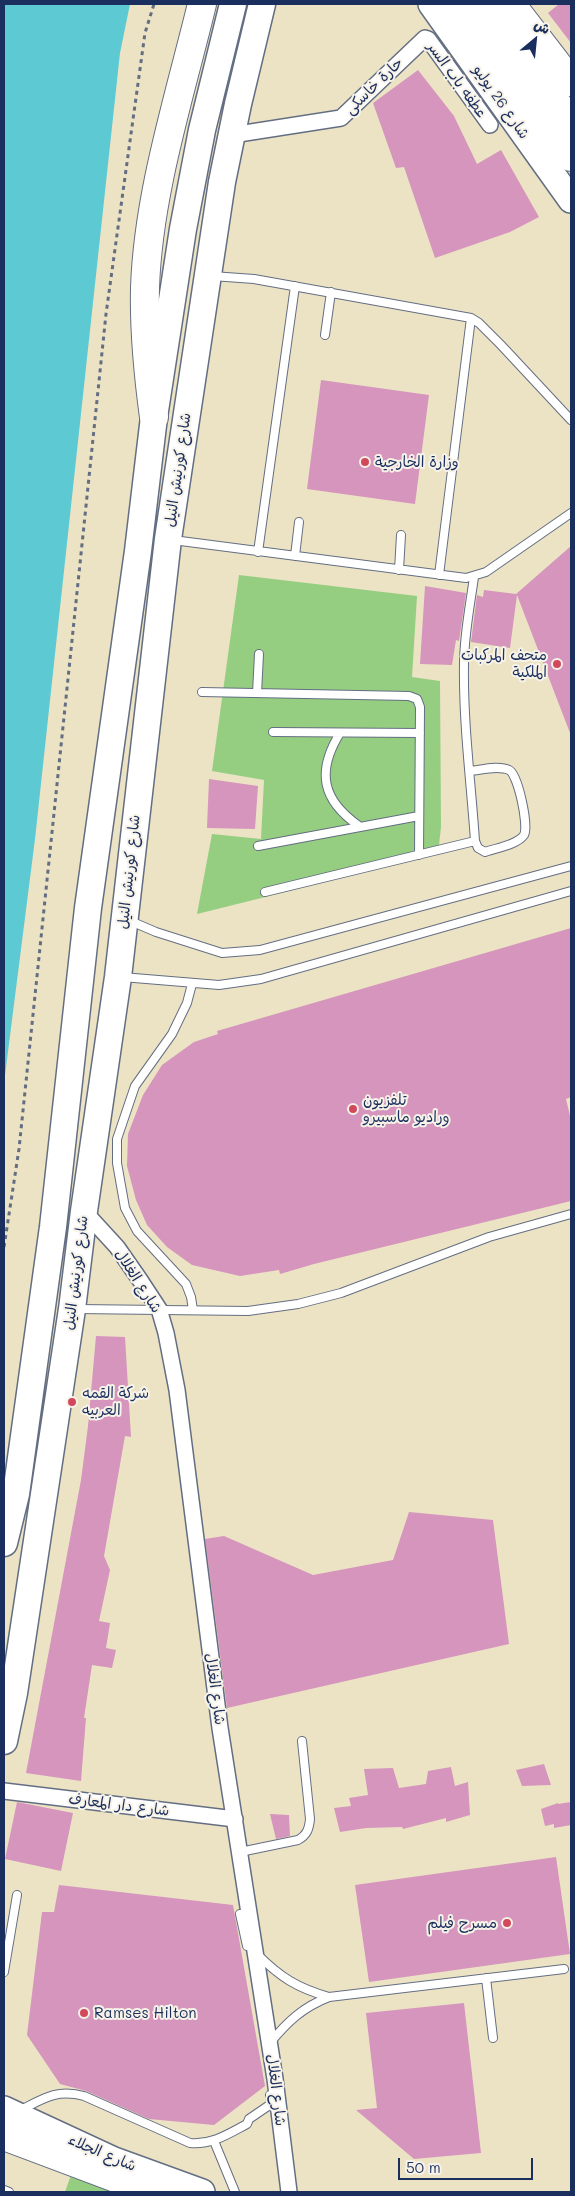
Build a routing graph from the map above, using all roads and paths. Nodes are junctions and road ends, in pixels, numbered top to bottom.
1 (154, 4) edge
2 (202, 4) edge
3 (233, 4) edge
4 (262, 4) edge
5 (431, 4) edge
6 (455, 4) edge
7 (481, 4) edge
8 (511, 4) edge
9 (526, 4) edge
10 (422, 39) joint
11 (571, 60) edge
12 (571, 82) edge
13 (571, 122) edge
14 (490, 126) dead end
15 (232, 135) junction
16 (570, 155) edge
17 (571, 200) edge
18 (207, 275) junction
19 (295, 286) junction
20 (331, 292) junction
21 (471, 318) junction
22 (325, 335) dead end
23 (154, 417) junction
24 (571, 420) edge
25 (571, 513) edge
26 (299, 522) dead end
27 (401, 535) dead end
28 (168, 539) junction
29 (258, 552) junction
30 (296, 556) junction
31 (399, 570) junction
32 (439, 575) junction
33 (474, 577) junction
34 (259, 654) dead end
35 (202, 692) dead end
36 (257, 693) junction
37 (273, 732) dead end
38 (340, 733) junction
39 (420, 733) junction
40 (470, 771) junction
41 (419, 816) junction
42 (359, 826) junction
43 (476, 841) junction
44 (258, 846) dead end
45 (419, 854) junction
46 (571, 866) edge
47 (571, 891) edge
48 (265, 892) dead end
49 (125, 918) junction
50 (118, 976) junction
51 (192, 984) junction
52 (84, 1211) junction
53 (571, 1214) edge
54 (4, 1247) edge
55 (72, 1309) junction
56 (158, 1309) junction
57 (193, 1310) junction
58 (4, 1543) edge
59 (4, 1741) edge
60 (302, 1741) dead end
61 (4, 1791) edge
62 (235, 1819) junction
63 (240, 1852) junction
64 (17, 1895) dead end
65 (250, 1916) junction
66 (256, 1954) junction
67 (564, 1969) dead end
68 (4, 1972) edge
69 (486, 1978) junction
70 (329, 1997) junction
71 (493, 2038) dead end
72 (270, 2043) junction
73 (275, 2104) junction
74 (7, 2120) edge
75 (214, 2141) junction
76 (4, 2190) edge
77 (9, 2192) edge
78 (153, 2192) edge
79 (202, 2192) edge
80 (235, 2192) edge
81 (289, 2192) edge

1 - 54 path
2 - 23 highway
3 - 23 highway, شارع كورنيش النيل
4 - 15 highway, شارع كورنيش النيل
5 - 17 main road, شارع 26 يوليو
6 - 16 highway
7 - 13 highway
8 - 12 highway
9 - 11 main road
10 - 14 street, عطفه باب السر
10 - 15 street, حارة خاسكى
15 - 18 highway, شارع كورنيش النيل
18 - 19 lane
18 - 28 highway, شارع كورنيش النيل
19 - 20 lane
19 - 29 lane
20 - 21 lane
20 - 22 lane
21 - 24 lane
21 - 32 lane
23 - 58 highway, شارع كورنيش النيل
25 - 33 lane
26 - 30 lane
27 - 31 lane
28 - 29 lane
28 - 49 highway, شارع كورنيش النيل
29 - 30 lane
30 - 31 lane
31 - 32 lane
32 - 33 lane
33 - 40 lane
34 - 36 lane
35 - 36 lane
36 - 39 lane
37 - 38 lane
38 - 39 lane
38 - 42 lane
39 - 41 lane
40 - 43 lane
40 - 43 lane
41 - 42 lane
41 - 45 lane
42 - 44 lane
43 - 45 lane
45 - 48 lane
46 - 49 lane
47 - 51 lane
49 - 50 highway, شارع كورنيش النيل
50 - 51 lane
50 - 52 highway, شارع كورنيش النيل
51 - 57 lane
52 - 55 highway, شارع كورنيش النيل
52 - 56 street, شارع الغلال
53 - 57 lane
55 - 56 lane
55 - 59 highway, شارع كورنيش النيل
56 - 57 lane
56 - 62 street, شارع الغلال
60 - 63 lane
61 - 62 street, شارع دار المعارف
62 - 63 street, شارع الغلال
63 - 65 street, شارع الغلال
64 - 68 lane
65 - 66 street, شارع الغلال
65 - 73 lane
66 - 70 lane
66 - 72 street, شارع الغلال
67 - 69 lane
69 - 70 lane
69 - 71 lane
70 - 72 lane
72 - 73 street, شارع الغلال
73 - 75 lane
73 - 81 street, شارع الغلال
74 - 75 lane
74 - 78 highway
74 - 79 main road, شارع الجلاء
75 - 80 lane
76 - 77 lane

